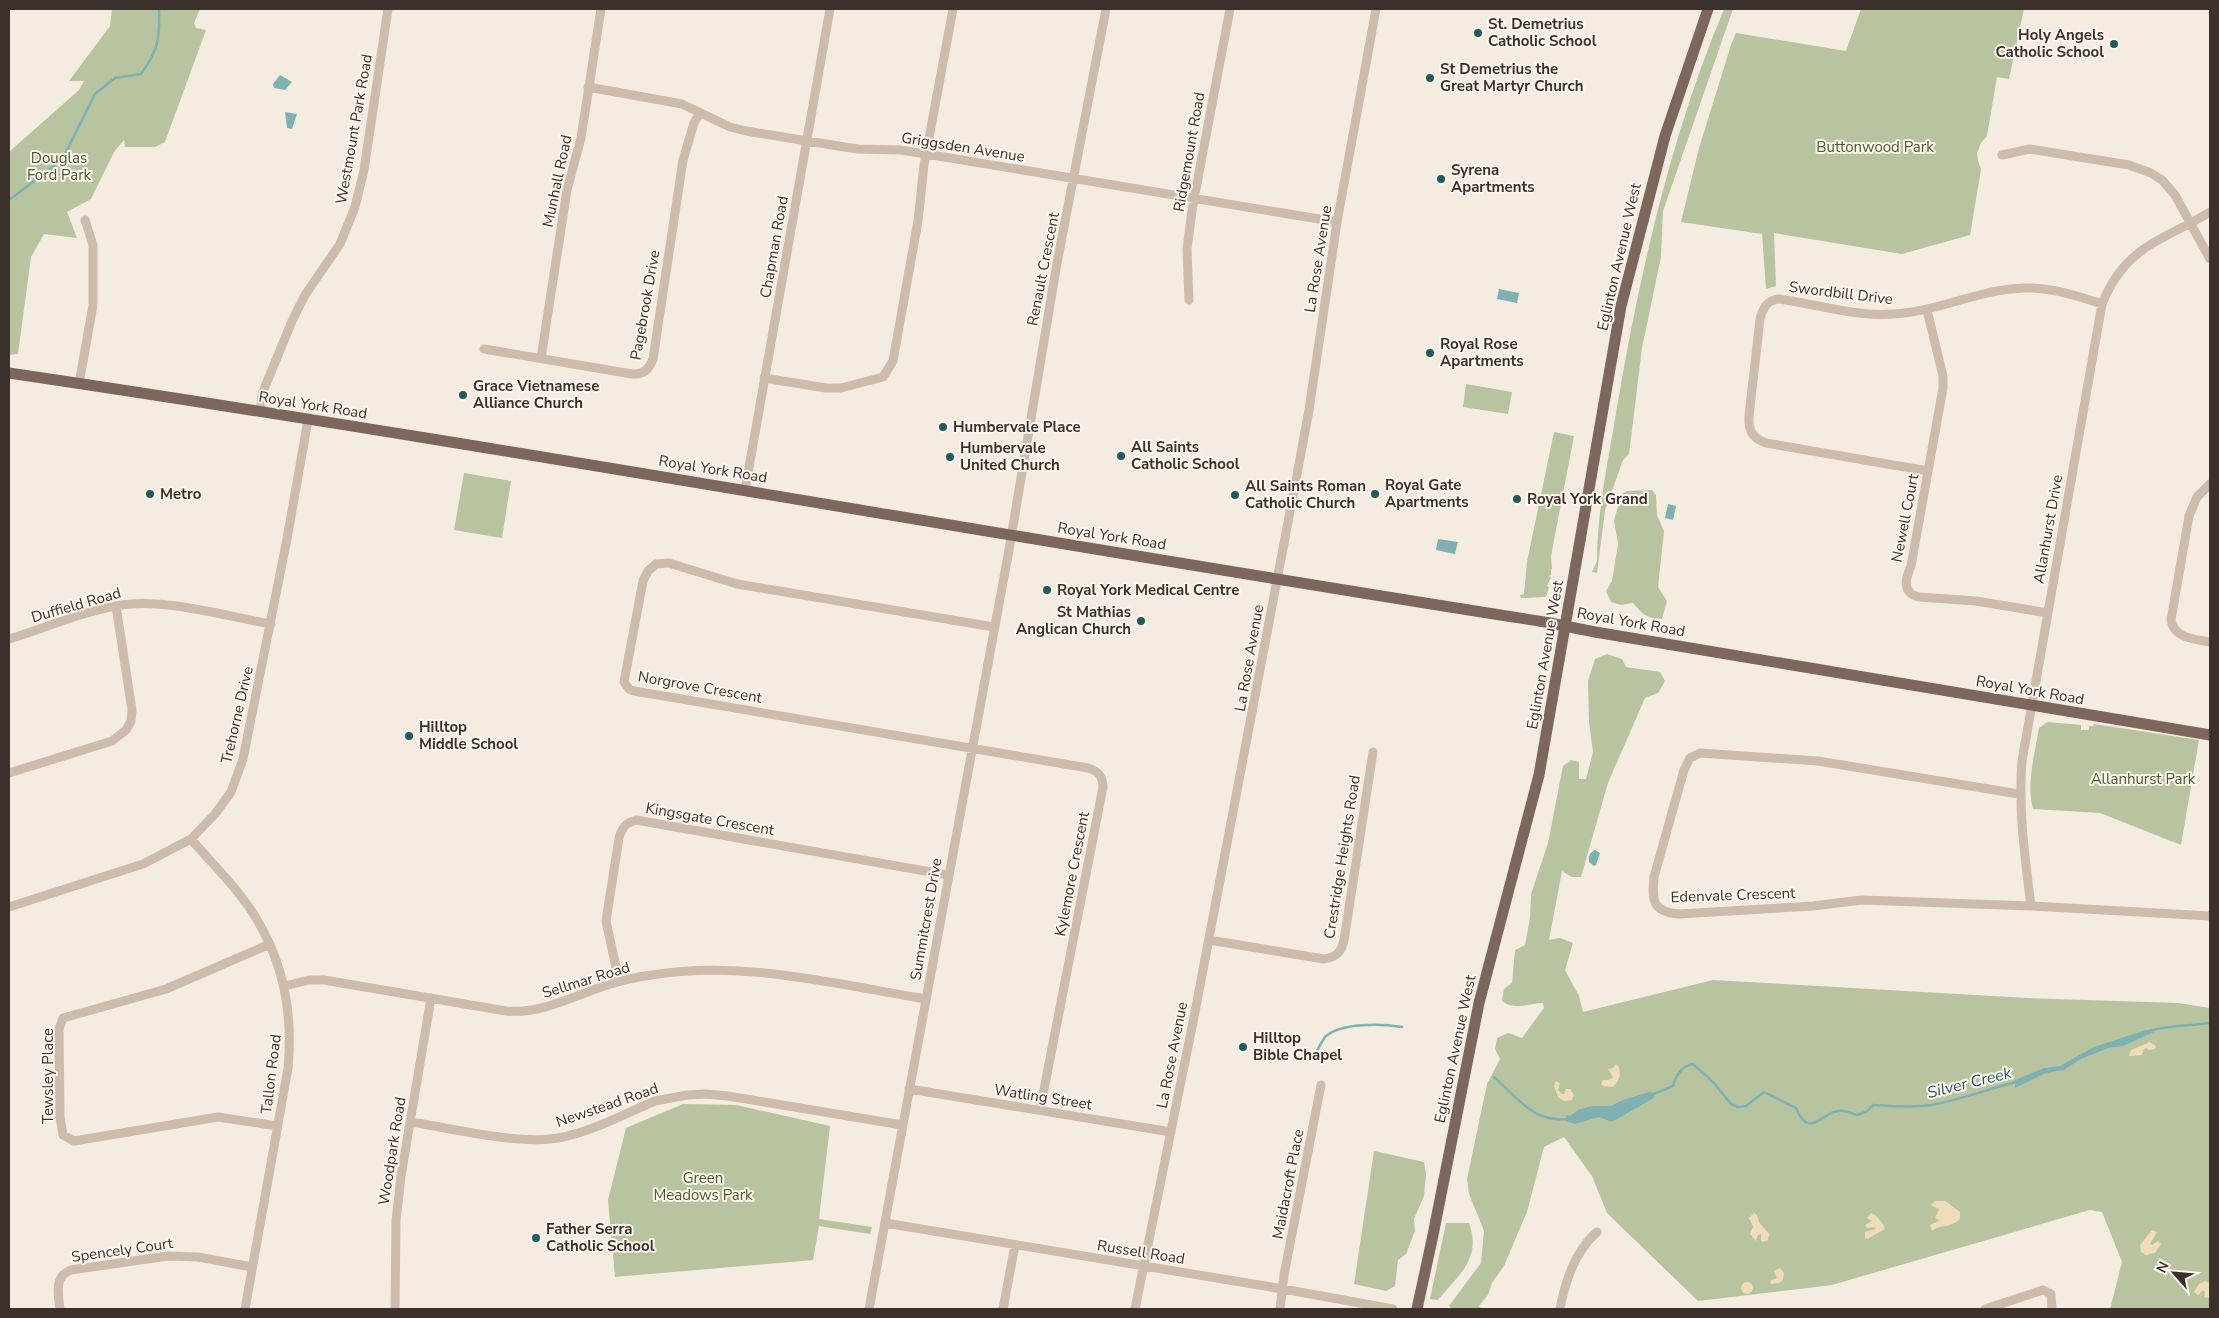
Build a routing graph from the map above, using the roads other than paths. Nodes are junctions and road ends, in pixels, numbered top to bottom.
1 (388, 9) edge
2 (601, 9) edge
3 (830, 9) edge
4 (953, 9) edge
5 (1106, 9) edge
6 (1230, 9) edge
7 (1376, 9) edge
8 (1708, 9) edge
9 (588, 87) junction
10 (700, 113) junction
11 (806, 141) junction
12 (926, 154) junction
13 (2002, 155) dead end
14 (1075, 179) junction
15 (1194, 199) junction
16 (2210, 212) edge
17 (85, 220) dead end
18 (1337, 222) junction
19 (2191, 223) junction
20 (2210, 259) edge
21 (1190, 300) dead end
22 (2102, 304) junction
23 (1927, 310) junction
24 (484, 349) dead end
25 (541, 358) junction
26 (9, 373) edge
27 (764, 378) junction
28 (80, 384) junction
29 (260, 412) junction
30 (308, 420) junction
31 (1928, 471) junction
32 (2210, 484) edge
33 (744, 490) junction
34 (1011, 534) junction
35 (1277, 579) junction
36 (116, 606) junction
37 (2048, 613) junction
38 (271, 624) junction
39 (994, 626) junction
40 (1566, 626) junction
41 (9, 639) edge
42 (2210, 642) edge
43 (2032, 706) junction
44 (2210, 735) edge
45 (971, 748) junction
46 (1373, 752) dead end
47 (9, 773) edge
48 (2019, 794) junction
49 (191, 839) junction
50 (948, 875) junction
51 (2031, 906) junction
52 (9, 907) edge
53 (2210, 916) edge
54 (1209, 940) junction
55 (270, 944) junction
56 (619, 981) junction
57 (285, 986) junction
58 (431, 998) junction
59 (926, 999) junction
60 (1321, 1085) dead end
61 (909, 1089) junction
62 (1040, 1110) junction
63 (410, 1122) junction
64 (902, 1125) junction
65 (278, 1126) junction
66 (1171, 1132) junction
67 (885, 1223) junction
68 (1597, 1232) dead end
69 (1015, 1245) junction
70 (1144, 1266) junction
71 (252, 1267) junction
72 (1283, 1288) junction
73 (60, 1309) edge
74 (245, 1309) edge
75 (395, 1309) edge
76 (869, 1309) edge
77 (1003, 1309) edge
78 (1135, 1309) edge
79 (1280, 1309) edge
80 (1393, 1309) edge
81 (1417, 1309) edge
82 (1560, 1309) edge
83 (1985, 1309) edge
84 (2052, 1309) edge

1 - 29 street, Westmount Park Road
2 - 9 street, Munhall Road
3 - 11 street, Chapman Road
4 - 12 street
5 - 14 street, Renault Crescent
6 - 15 street, Ridgemount Road
7 - 18 street, La Rose Avenue
8 - 40 main road, Eglinton Avenue West
9 - 10 street, Griggsden Avenue
9 - 25 street, Munhall Road
10 - 11 street, Griggsden Avenue
10 - 25 street, Pagebrook Drive
11 - 12 street, Griggsden Avenue
11 - 27 street, Chapman Road
12 - 14 street, Griggsden Avenue
12 - 27 street
13 - 19 street
14 - 15 street, Griggsden Avenue
14 - 34 street, Renault Crescent
15 - 18 street, Griggsden Avenue
15 - 21 street, Ridgemount Road
16 - 19 street, Allanhurst Drive
17 - 28 street
18 - 35 street, La Rose Avenue
19 - 20 street
19 - 22 street, Allanhurst Drive
22 - 23 street, Swordbill Drive
22 - 37 street, Allanhurst Drive
23 - 31 street, Newell Court
23 - 31 street, Swordbill Drive
24 - 25 street, Pagebrook Drive
26 - 28 main road, Royal York Road
27 - 33 street, Chapman Road
28 - 29 main road, Royal York Road
29 - 30 main road, Royal York Road
30 - 33 main road, Royal York Road
30 - 38 street, Trehorne Drive
31 - 37 street, Newell Court
32 - 42 street
33 - 34 main road, Royal York Road
34 - 35 main road, Royal York Road
34 - 39 street, Summitcrest Drive
35 - 40 main road, Royal York Road
35 - 54 street, La Rose Avenue
36 - 38 street, Duffield Road
36 - 41 street, Duffield Road
36 - 47 street
37 - 43 street, Allanhurst Drive
38 - 49 street, Trehorne Drive
39 - 45 street, Summitcrest Drive
39 - 45 street, Norgrove Crescent
40 - 43 main road, Royal York Road
40 - 81 main road, Eglinton Avenue West
43 - 44 main road, Royal York Road
43 - 48 street, Allanhurst Drive
45 - 50 street, Summitcrest Drive
45 - 62 street, Kylemore Crescent
46 - 54 street, Crestridge Heights Road
48 - 51 street, Allanhurst Drive
48 - 51 street, Edenvale Crescent
49 - 52 street, Trehorne Drive
49 - 55 street, Tallon Road
50 - 56 street, Kingsgate Crescent
50 - 59 street, Summitcrest Drive
51 - 53 street, Edenvale Crescent
54 - 66 street, La Rose Avenue
55 - 57 street, Tallon Road
55 - 65 street, Tewsley Place
56 - 58 street, Sellmar Road
56 - 59 street, Sellmar Road
57 - 58 street, Sellmar Road
57 - 65 street, Tallon Road
58 - 63 street, Woodpark Road
59 - 61 street, Summitcrest Drive
60 - 72 street, Maidacroft Place
61 - 62 street, Watling Street
61 - 64 street, Summitcrest Drive
62 - 66 street, Watling Street
63 - 64 street, Newstead Road
63 - 75 street, Woodpark Road
64 - 67 street, Summitcrest Drive
65 - 71 street, Tallon Road
66 - 70 street, La Rose Avenue
67 - 69 street, Russell Road
67 - 76 street, Summitcrest Drive
68 - 82 street
69 - 70 street, Russell Road
69 - 77 street
70 - 72 street, Russell Road
70 - 78 street, La Rose Avenue
71 - 73 street, Spencely Court
71 - 74 street, Tallon Road
72 - 79 street, Maidacroft Place
72 - 80 street, Russell Road
83 - 84 street

